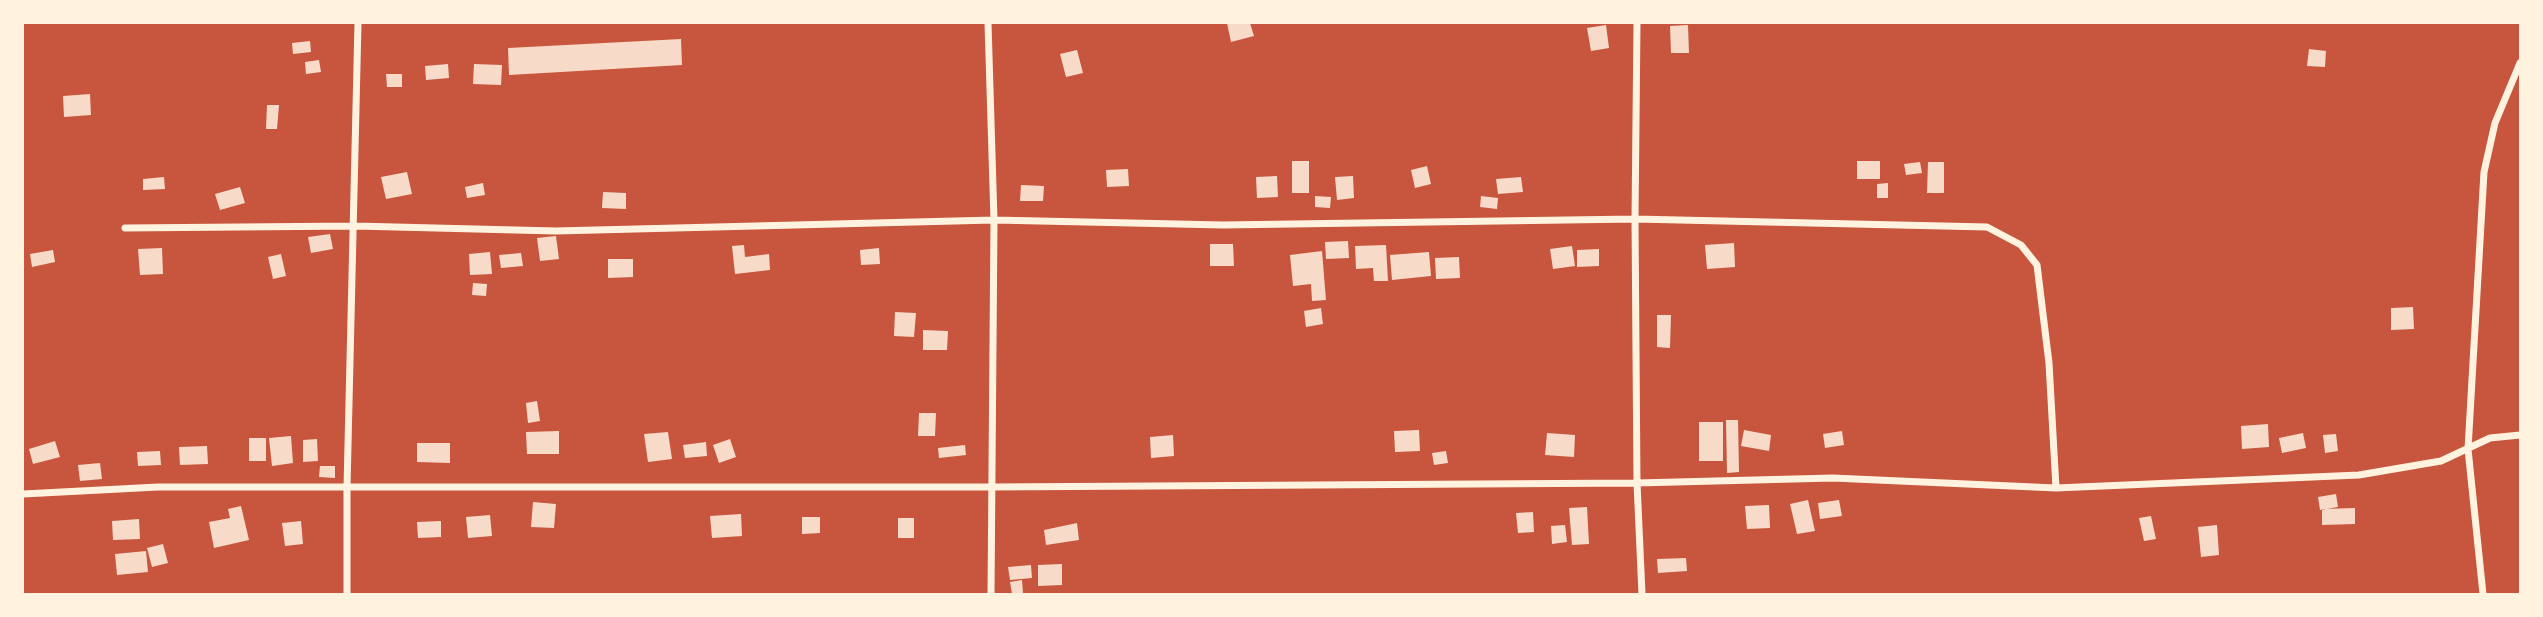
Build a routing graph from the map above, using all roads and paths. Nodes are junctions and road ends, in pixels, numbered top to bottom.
1 (359, 23) edge
2 (989, 23) edge
3 (1637, 23) edge
4 (2520, 63) edge
5 (1635, 219) junction
6 (994, 220) junction
7 (355, 226) junction
8 (125, 228) dead end
9 (2520, 435) edge
10 (2468, 449) junction
11 (1637, 483) junction
12 (347, 487) junction
13 (991, 487) junction
14 (2056, 488) junction
15 (23, 494) edge
16 (347, 594) edge
17 (991, 594) edge
18 (1642, 594) edge
19 (2483, 594) edge

1 - 7 street
2 - 6 street
3 - 5 street
4 - 10 street
5 - 6 street
5 - 11 street
5 - 14 street
6 - 7 street
6 - 13 street
7 - 8 street
7 - 12 street
9 - 10 street
10 - 14 street
10 - 19 street
11 - 13 street
11 - 14 street
11 - 18 street
12 - 13 street
12 - 15 street
12 - 16 street
13 - 17 street

